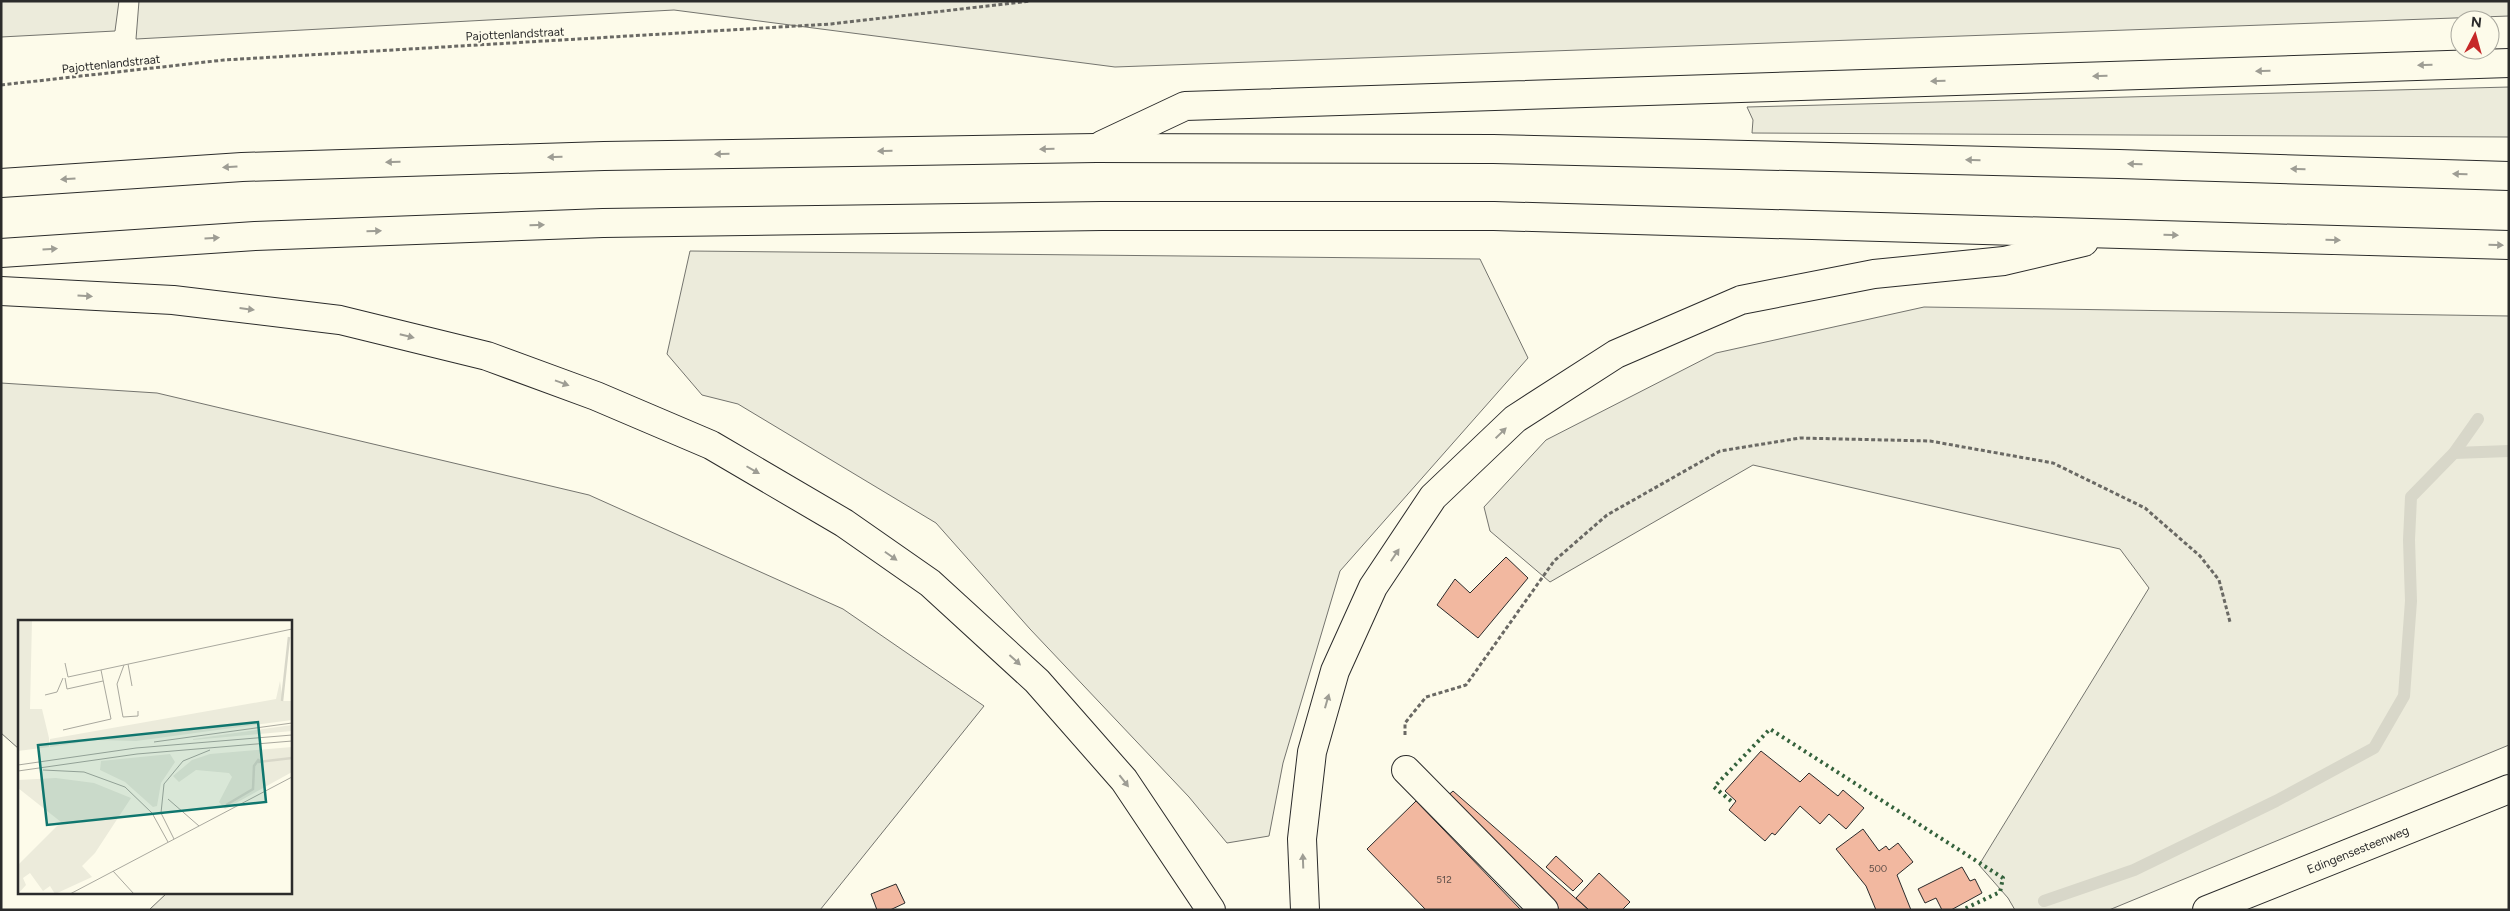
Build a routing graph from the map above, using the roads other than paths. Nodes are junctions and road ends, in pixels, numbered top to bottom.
1 (2509, 63) edge
2 (1096, 148) junction
3 (2509, 176) edge
4 (1, 183) edge
5 (2122, 234) junction
6 (2509, 245) edge
7 (1, 253) edge
8 (1, 291) edge
9 (1406, 770) road end
10 (2509, 790) edge
11 (1211, 910) edge
12 (1305, 910) edge
13 (1544, 910) edge
14 (2207, 910) edge

1 -> 2 main road
3 -> 2 main road
2 -> 4 main road
5 -> 6 main road
7 -> 5 main road
12 -> 5 main road
8 -> 11 main road
9 - 13 main road
10 - 14 main road, Edingensesteenweg

